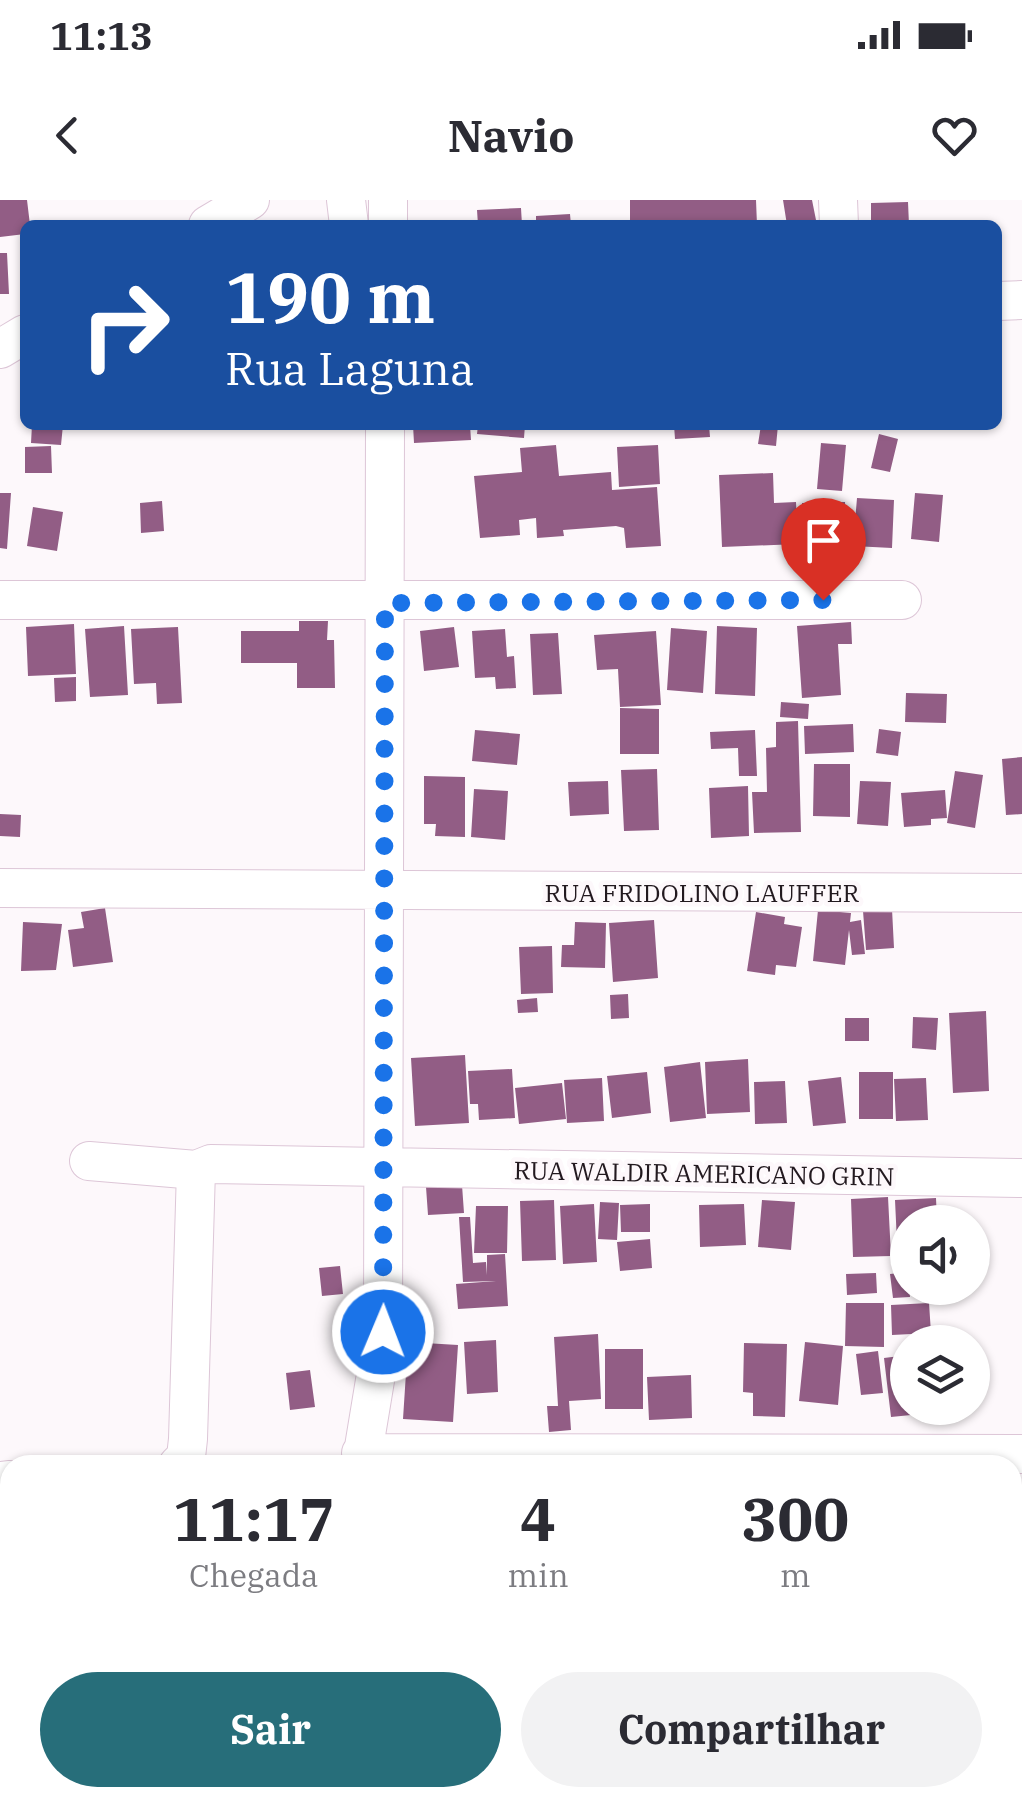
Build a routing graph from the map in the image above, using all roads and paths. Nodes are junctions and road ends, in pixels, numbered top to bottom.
1 (250, 200) edge
2 (216, 220) edge
3 (386, 430) edge
4 (0, 600) edge
5 (902, 600) dead end
6 (385, 603) junction
7 (0, 888) edge
8 (383, 890) junction
9 (1022, 893) edge
10 (89, 1161) dead end
11 (386, 1168) junction
12 (196, 1170) junction
13 (1022, 1178) edge
14 (1022, 1454) edge
15 (186, 1455) edge
16 (362, 1455) edge
17 (973, 1455) edge

1 - 2 street
3 - 6 street
4 - 6 street
5 - 6 street
6 - 8 street
7 - 8 street, RUA FRIDOLINO LAUFFER
8 - 9 street, RUA FRIDOLINO LAUFFER
8 - 11 street
10 - 12 street, RUA WALDIR AMERICANO GRIN
11 - 12 street, RUA WALDIR AMERICANO GRIN
11 - 13 street, RUA WALDIR AMERICANO GRIN
11 - 16 street
12 - 15 street
14 - 17 street

